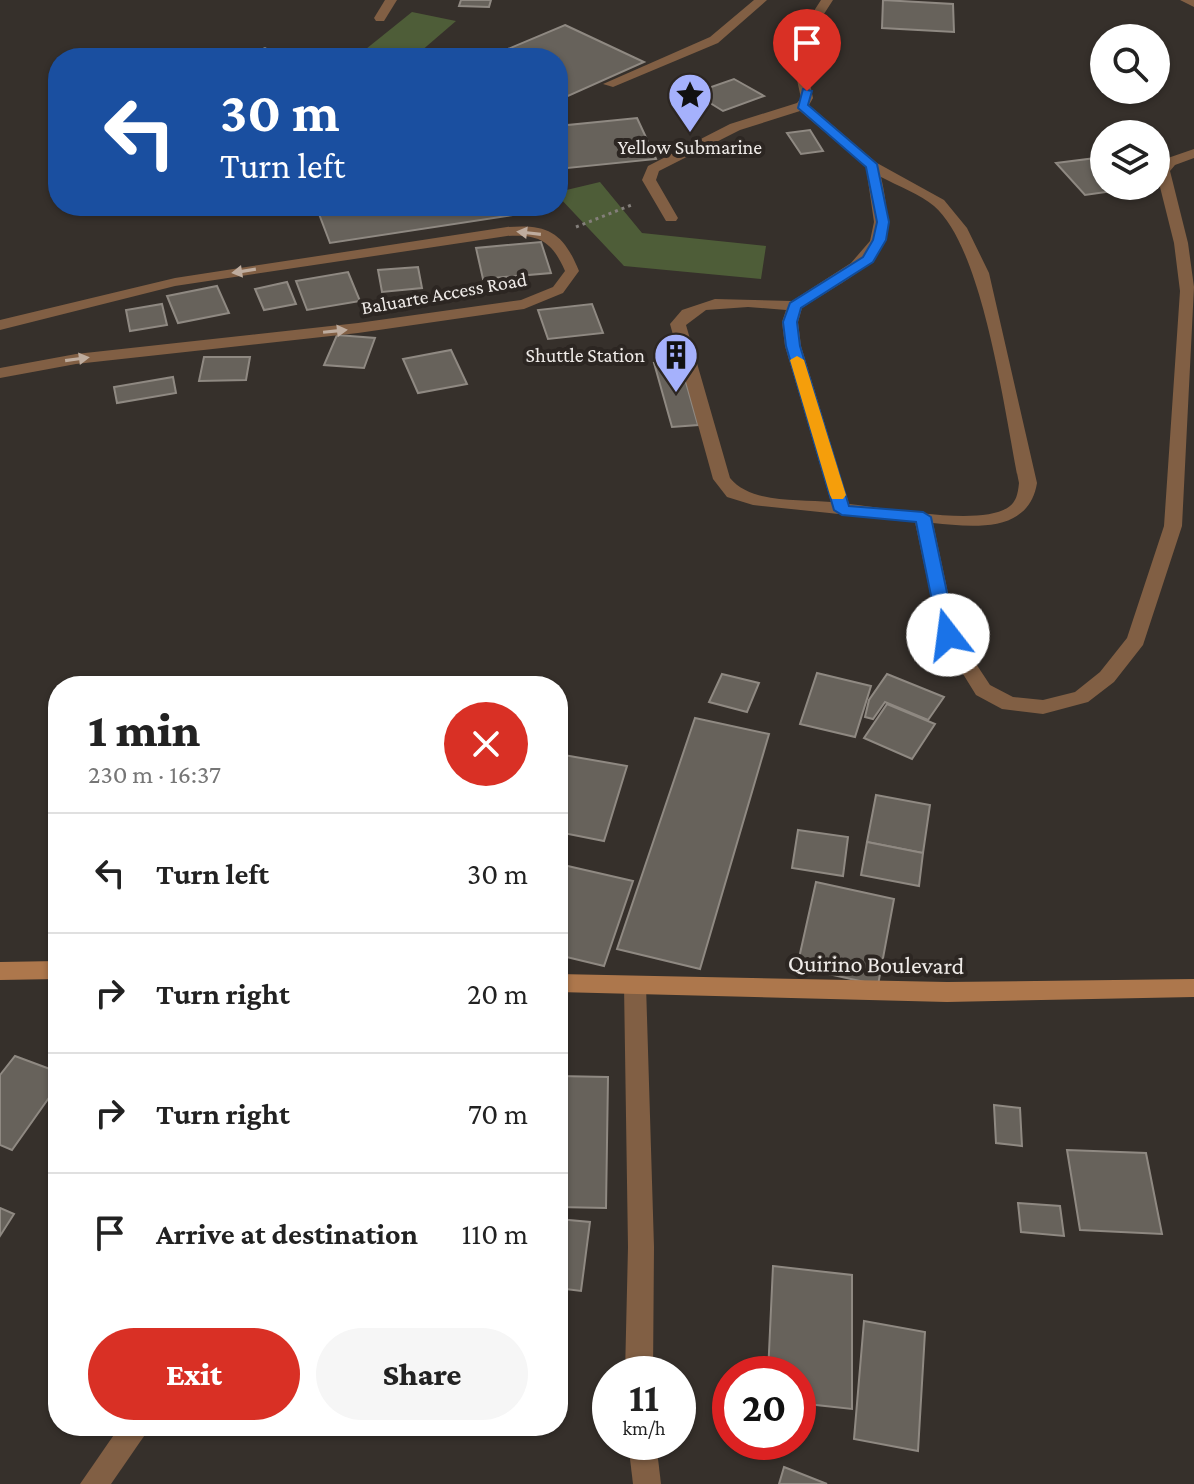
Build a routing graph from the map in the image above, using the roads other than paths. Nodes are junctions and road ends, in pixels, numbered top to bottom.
1 (391, 0) edge
2 (761, 0) edge
3 (827, 0) edge
4 (1186, 0) edge
5 (1194, 3) edge
6 (380, 18) dead end
7 (609, 84) dead end
8 (802, 106) junction
9 (1194, 153) edge
10 (872, 166) junction
11 (671, 218) dead end
12 (795, 306) junction
13 (0, 325) edge
14 (0, 373) edge
15 (842, 510) junction
16 (923, 517) junction
17 (48, 970) edge
18 (0, 971) edge
19 (568, 983) edge
20 (635, 985) junction
21 (1194, 988) edge
22 (639, 1356) edge
23 (130, 1436) edge
24 (644, 1460) edge
25 (94, 1484) edge
26 (647, 1484) edge

1 - 6 street
2 - 7 street
3 - 8 street
4 - 5 street
8 - 10 street
8 - 11 street
9 - 16 street
10 - 12 street
10 - 16 street
12 - 15 street
12 - 15 street
14 -> 13 street, Baluarte Access Road
15 - 16 street
17 - 18 main road
19 - 20 main road, Quirino Boulevard
20 - 21 main road, Quirino Boulevard
20 - 22 street
23 - 25 street
24 - 26 street

